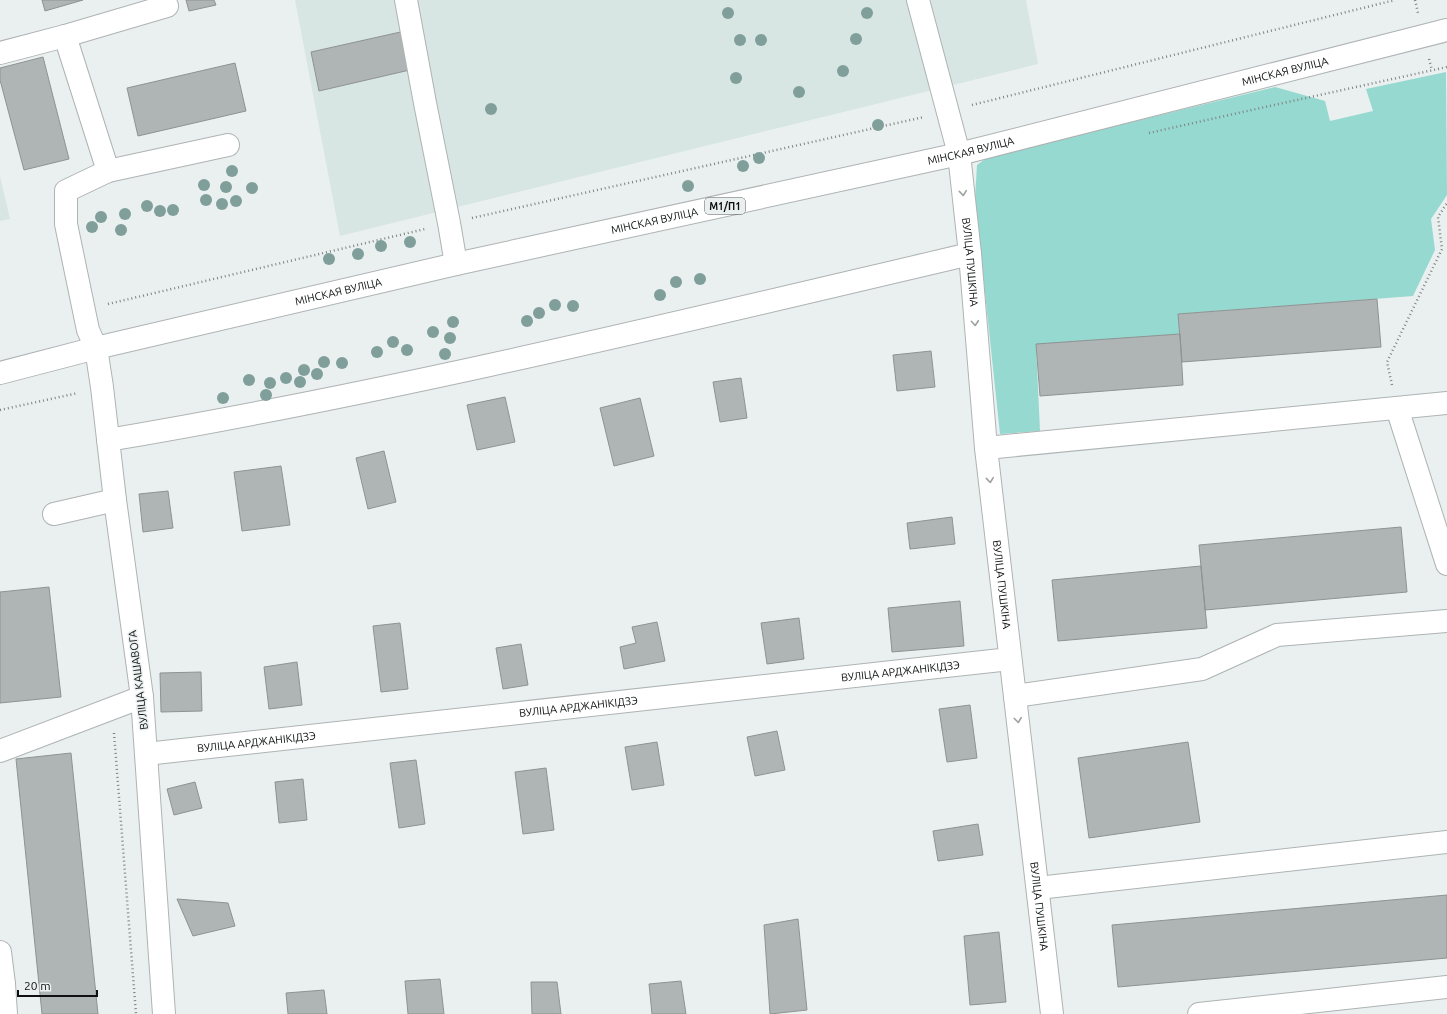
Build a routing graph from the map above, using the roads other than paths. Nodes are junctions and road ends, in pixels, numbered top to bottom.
1 (406, 0) edge
2 (918, 0) edge
3 (167, 6) dead end
4 (1447, 30) edge
5 (65, 36) junction
6 (0, 53) edge
7 (228, 146) dead end
8 (959, 154) junction
9 (108, 171) junction
10 (970, 254) junction
11 (456, 264) junction
12 (92, 339) junction
13 (0, 373) edge
14 (1447, 403) edge
15 (1397, 408) junction
16 (108, 440) junction
17 (986, 448) junction
18 (115, 500) junction
19 (54, 514) dead end
20 (1447, 564) edge
21 (1447, 621) edge
22 (1010, 659) junction
23 (1015, 696) junction
24 (142, 697) junction
25 (0, 750) edge
26 (146, 754) junction
27 (1447, 842) edge
28 (1038, 888) junction
29 (0, 952) edge
30 (2, 984) edge
31 (1447, 987) edge
32 (6, 1014) edge
33 (164, 1014) edge
34 (1052, 1014) edge
35 (1199, 1014) edge

1 - 11 street
2 - 8 street, ВУЛІЦА ПУШКІНА
3 - 5 street
4 - 8 street, МІНСКАЯ ВУЛІЦА / М1/П1
5 - 6 street
5 - 9 street
7 - 9 street
8 -> 10 street, ВУЛІЦА ПУШКІНА
8 - 11 street, МІНСКАЯ ВУЛІЦА / М1/П1
9 - 12 street, ВУЛІЦА КАШАВОГА
10 - 16 street
10 -> 17 street, ВУЛІЦА ПУШКІНА
11 - 12 street, МІНСКАЯ ВУЛІЦА / М1/П1
12 - 13 street, МІНСКАЯ ВУЛІЦА / М1/П1
12 - 16 street, ВУЛІЦА КАШАВОГА
14 - 15 street
15 - 17 street
15 - 20 street
16 - 18 street, ВУЛІЦА КАШАВОГА
17 -> 22 street, ВУЛІЦА ПУШКІНА
18 - 19 street
18 - 24 street, ВУЛІЦА КАШАВОГА
21 - 23 street
22 - 23 street, ВУЛІЦА ПУШКІНА
22 - 26 street, ВУЛІЦА АРДЖАНІКІДЗЭ
23 -> 28 street, ВУЛІЦА ПУШКІНА
24 - 25 street
24 - 26 street, ВУЛІЦА КАШАВОГА
26 - 33 street, ВУЛІЦА КАШАВОГА
27 - 28 street
28 - 34 street, ВУЛІЦА ПУШКІНА
29 - 30 street
30 - 32 street
31 - 35 street

